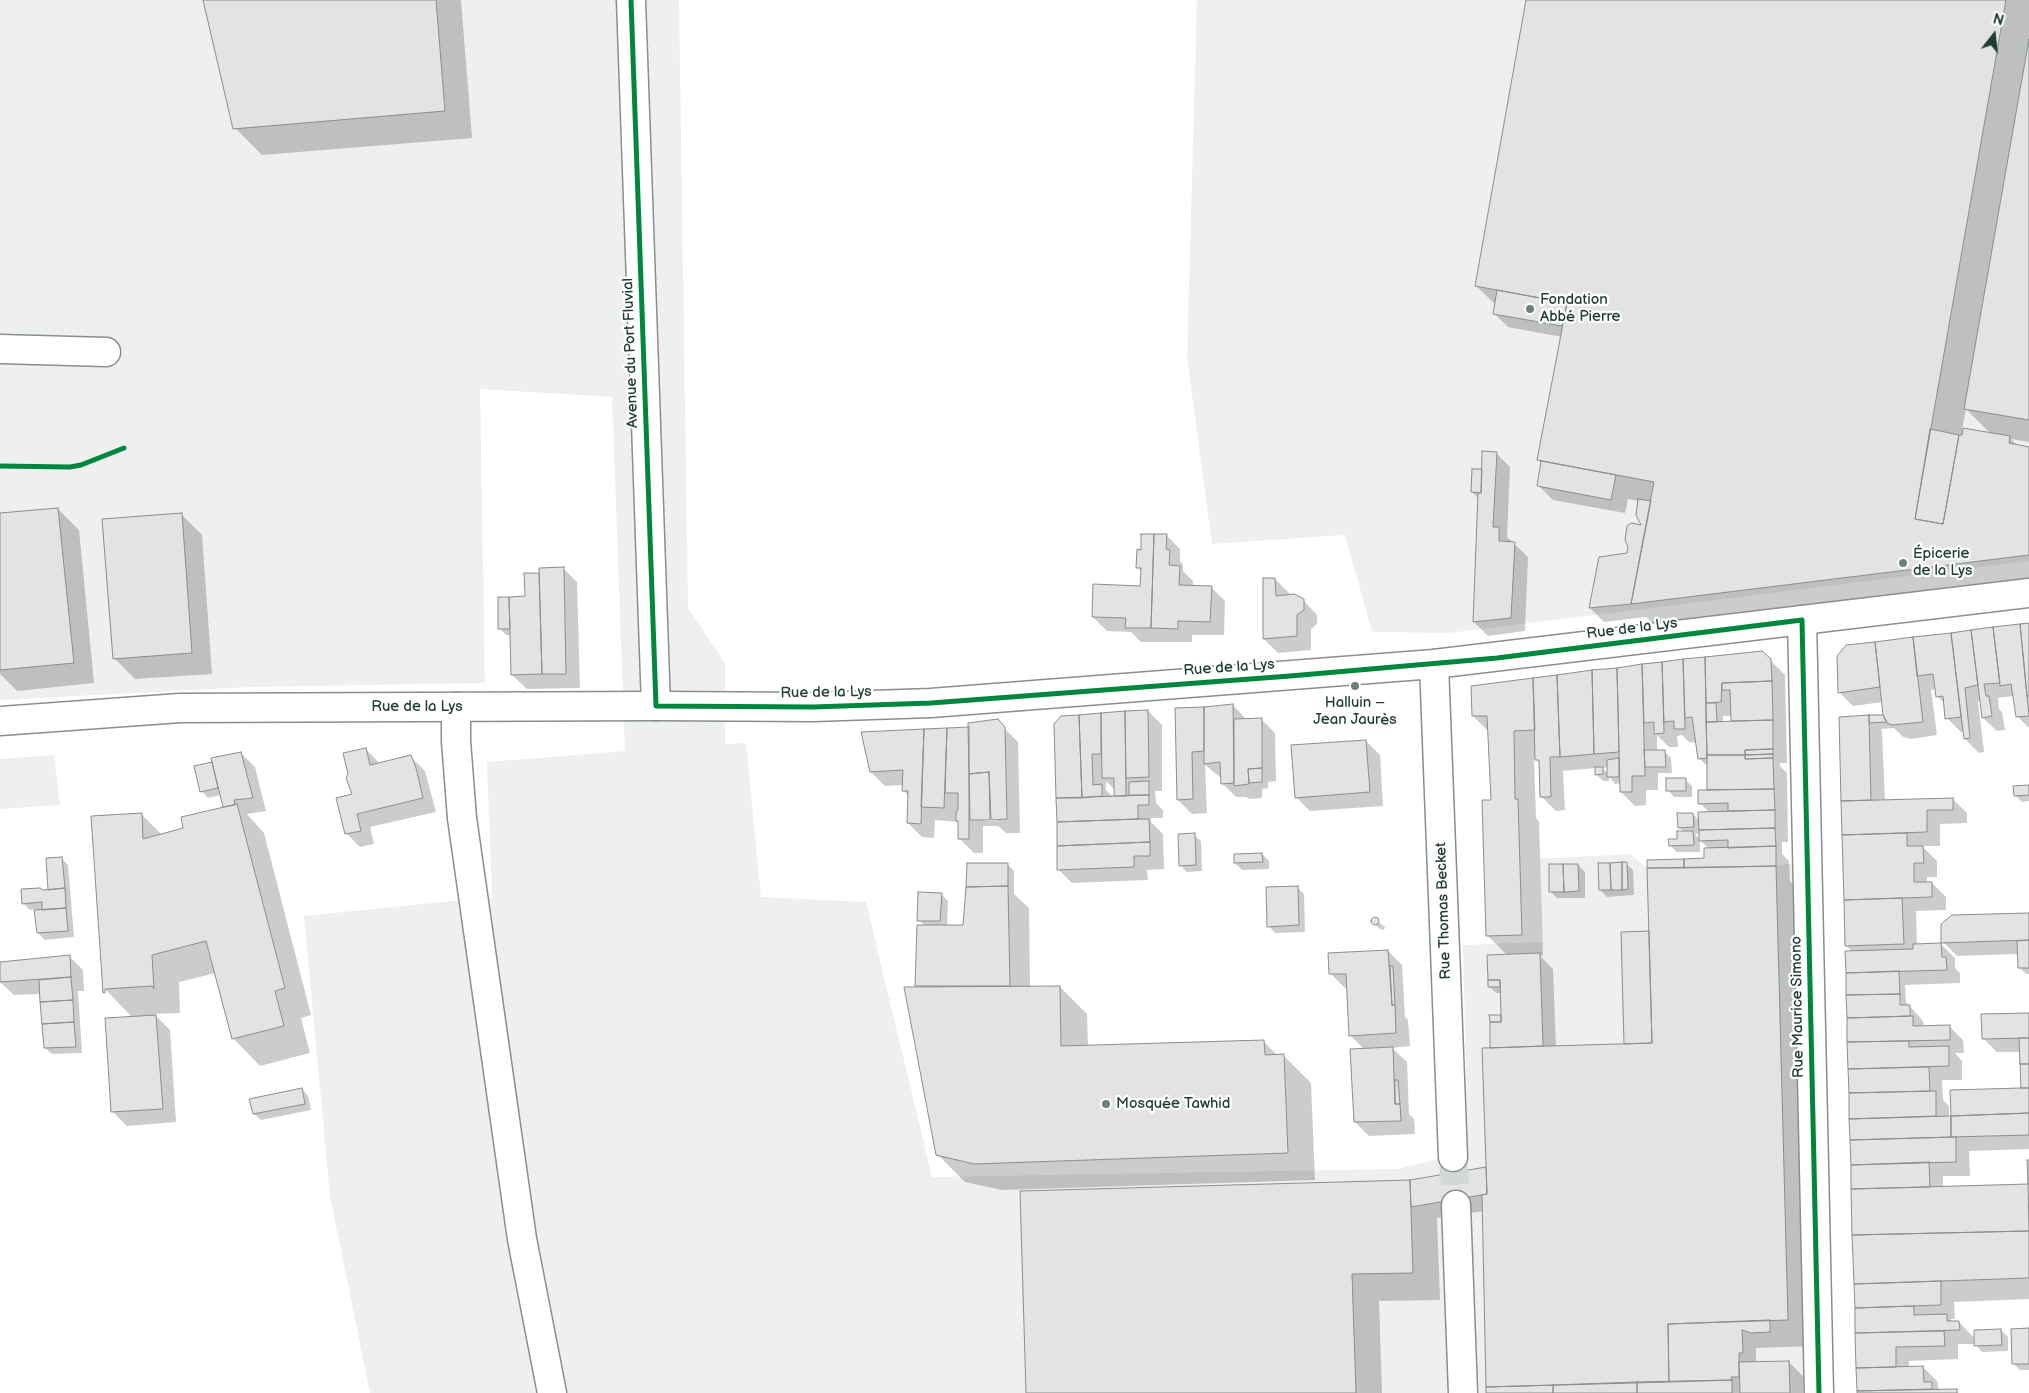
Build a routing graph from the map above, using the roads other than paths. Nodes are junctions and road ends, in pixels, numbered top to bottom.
1 (631, 0) edge
2 (0, 349) edge
3 (106, 352) dead end
4 (2029, 593) edge
5 (1802, 620) junction
6 (1434, 664) junction
7 (656, 706) junction
8 (456, 707) junction
9 (0, 721) edge
10 (1453, 1157) tunnel mouth
11 (1456, 1205) tunnel mouth
12 (552, 1393) edge
13 (1462, 1393) edge
14 (1819, 1393) edge

1 - 7 street, Avenue du Port Fluvial
2 - 3 street
4 - 5 street, Rue de la Lys
5 - 6 street, Rue de la Lys
5 - 14 street, Rue Maurice Simono
6 - 7 street, Rue de la Lys
6 - 10 street, Rue Thomas Becket
7 - 8 street, Rue de la Lys
8 - 9 street, Rue de la Lys
8 - 12 street
11 - 13 street

